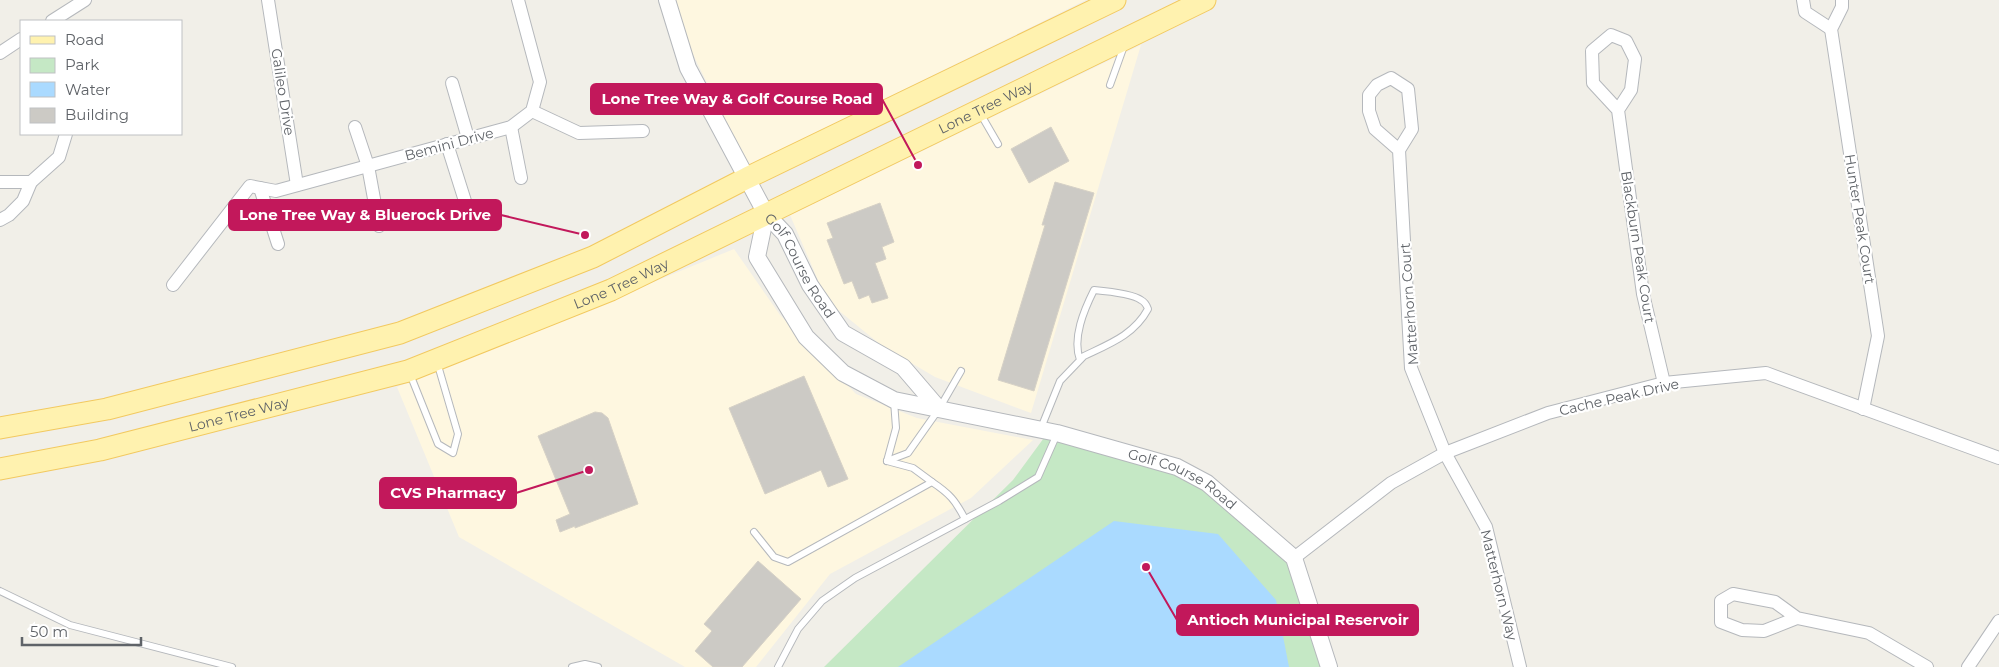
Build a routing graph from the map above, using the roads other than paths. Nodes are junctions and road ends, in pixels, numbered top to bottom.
1 (85, 0) edge
2 (268, 0) edge
3 (518, 0) edge
4 (667, 0) edge
5 (1115, 0) edge
6 (1205, 0) edge
7 (1803, 0) edge
8 (1842, 0) edge
9 (74, 15) edge
10 (56, 20) edge
11 (1831, 29) junction
12 (1127, 38) junction
13 (20, 40) edge
14 (0, 53) edge
15 (452, 83) dead end
16 (1110, 84) dead end
17 (978, 110) junction
18 (1618, 110) junction
19 (532, 111) junction
20 (355, 126) dead end
21 (510, 127) junction
22 (643, 131) dead end
23 (66, 135) edge
24 (468, 138) junction
25 (447, 144) junction
26 (998, 144) dead end
27 (1399, 150) junction
28 (368, 166) junction
29 (521, 178) dead end
30 (747, 178) junction
31 (0, 182) edge
32 (31, 182) junction
33 (298, 185) junction
34 (255, 187) junction
35 (766, 214) junction
36 (0, 220) edge
37 (471, 220) dead end
38 (380, 226) dead end
39 (278, 244) dead end
40 (173, 285) dead end
41 (436, 359) junction
42 (1080, 360) junction
43 (961, 370) dead end
44 (408, 371) junction
45 (1664, 383) junction
46 (894, 400) junction
47 (939, 409) junction
48 (1863, 409) junction
49 (0, 428) edge
50 (1040, 429) junction
51 (1057, 433) junction
52 (1445, 453) junction
53 (1999, 458) edge
54 (887, 461) junction
55 (0, 469) edge
56 (932, 482) junction
57 (965, 519) junction
58 (754, 532) dead end
59 (1294, 558) junction
60 (0, 591) edge
61 (1797, 618) junction
62 (1999, 621) edge
63 (232, 667) edge
64 (572, 667) edge
65 (598, 667) edge
66 (778, 667) edge
67 (1329, 667) edge
68 (1520, 667) edge
69 (1927, 667) edge
70 (1968, 667) edge

1 - 9 street
2 - 33 street, Galileo Drive
3 - 19 street
4 - 30 street
5 - 30 main road
6 - 12 main road, Lone Tree Way
7 - 11 street
8 - 11 street
9 - 10 street
11 - 48 street, Hunter Peak Court
12 - 16 lane
12 - 17 main road, Lone Tree Way
13 - 14 street
15 - 24 street
17 - 26 lane
17 - 35 main road, Lone Tree Way
18 - 18 street
18 - 45 street, Blackburn Peak Court
19 - 21 street, Bemini Drive
19 - 22 street
20 - 28 street
21 - 24 street, Bemini Drive
21 - 29 street
23 - 32 street
24 - 25 street, Bemini Drive
25 - 28 street, Bemini Drive
25 - 37 street
27 - 27 street
27 - 52 street, Matterhorn Court
28 - 33 street, Bemini Drive
28 - 38 street
30 - 35 street
30 - 49 main road
31 - 32 street
32 - 36 street
33 - 34 street, Bemini Drive
34 - 39 street
34 - 40 street
35 - 41 main road, Lone Tree Way
35 - 46 street, Golf Course Road
35 - 47 street, Golf Course Road
41 - 44 main road, Lone Tree Way
41 - 44 lane
42 - 42 lane
42 - 50 lane
43 - 47 lane
44 - 55 main road, Lone Tree Way
45 - 48 street, Cache Peak Drive
45 - 52 street, Cache Peak Drive
46 - 47 street, Golf Course Road
46 - 54 lane
47 - 50 street, Golf Course Road
47 - 54 lane
48 - 53 street, Cache Peak Drive
50 - 51 street, Golf Course Road
51 - 57 lane
51 - 59 street, Golf Course Road
52 - 59 street, Cache Peak Drive
52 - 68 street, Matterhorn Way
54 - 56 lane
56 - 57 lane
56 - 58 lane
57 - 66 lane
59 - 67 street
60 - 63 lane
61 - 61 street
61 - 69 street
62 - 70 street
64 - 65 lane

